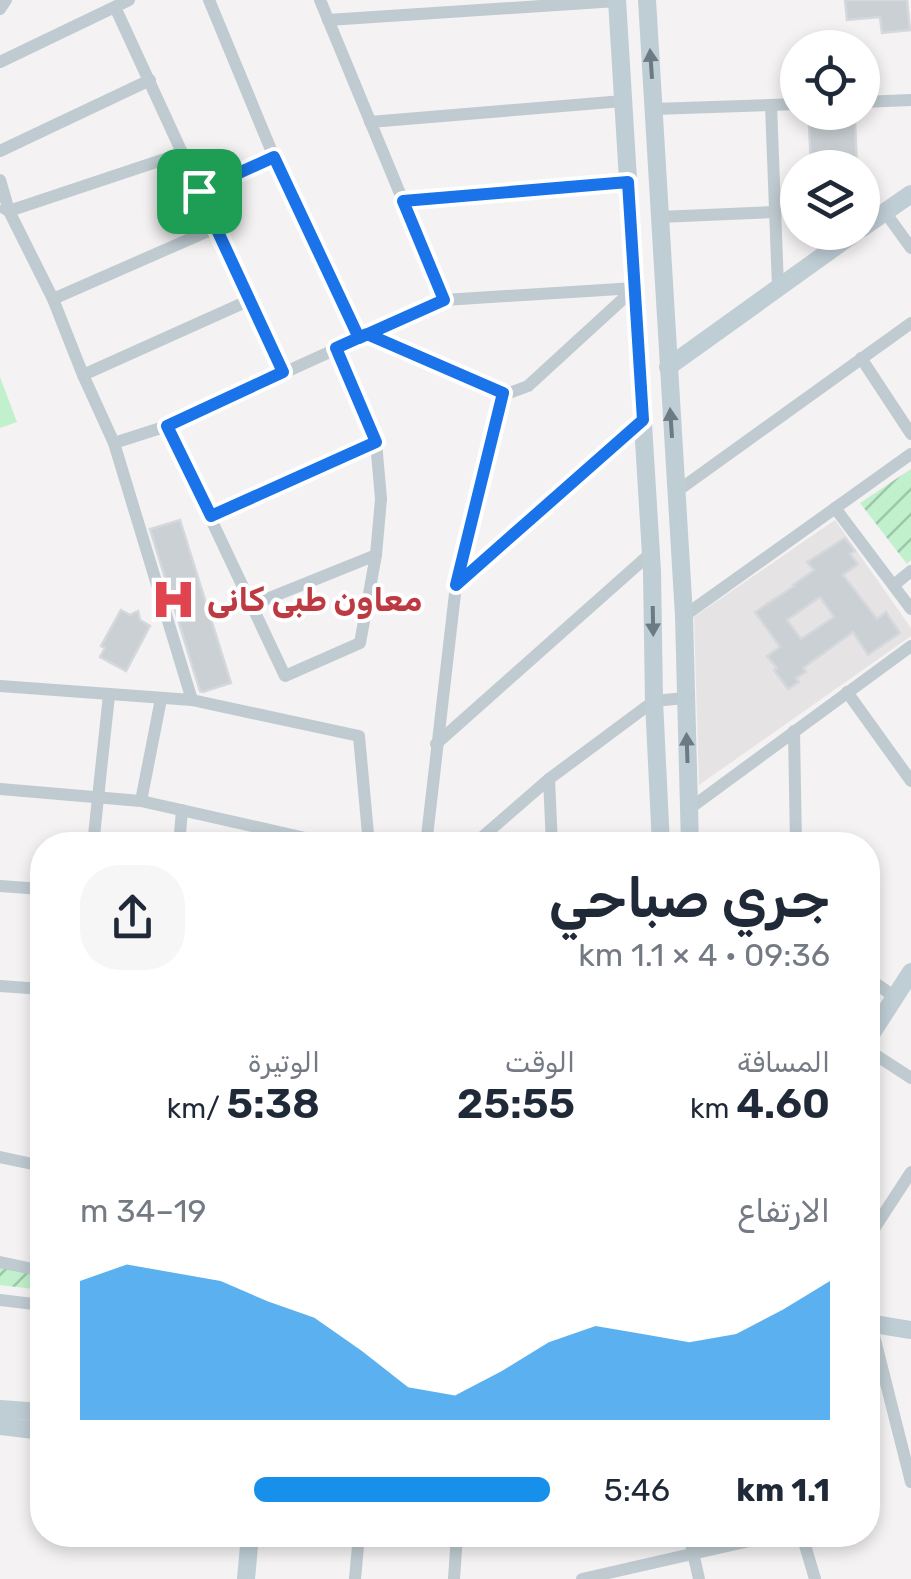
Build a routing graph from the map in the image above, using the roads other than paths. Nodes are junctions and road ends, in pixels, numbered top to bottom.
1 (6, 0) edge
2 (129, 0) edge
3 (209, 0) edge
4 (320, 0) edge
5 (617, 0) edge
6 (646, 0) edge
7 (116, 6) junction
8 (0, 8) edge
9 (328, 20) junction
10 (0, 62) edge
11 (150, 80) junction
12 (911, 100) edge
13 (624, 101) junction
14 (880, 101) edge
15 (771, 105) junction
16 (780, 105) edge
17 (654, 110) junction
18 (370, 122) junction
19 (0, 151) edge
20 (183, 153) junction
21 (656, 154) junction
22 (627, 156) junction
23 (274, 157) junction
24 (0, 180) edge
25 (628, 182) junction
26 (199, 191) junction
27 (911, 194) edge
28 (403, 201) junction
29 (4, 209) edge
30 (775, 212) junction
31 (885, 212) junction
32 (880, 215) edge
33 (659, 217) junction
34 (215, 228) junction
35 (911, 248) edge
36 (830, 250) edge
37 (778, 287) junction
38 (635, 288) junction
39 (53, 299) junction
40 (250, 300) junction
41 (444, 300) junction
42 (911, 323) edge
43 (363, 336) junction
44 (336, 348) junction
45 (861, 358) junction
46 (668, 368) junction
47 (283, 372) junction
48 (83, 375) junction
49 (503, 393) junction
50 (643, 420) junction
51 (167, 426) junction
52 (911, 434) edge
53 (376, 442) junction
54 (114, 443) junction
55 (911, 454) edge
56 (676, 492) junction
57 (835, 508) junction
58 (211, 516) junction
59 (651, 553) junction
60 (376, 555) junction
61 (911, 571) edge
62 (456, 585) junction
63 (894, 585) junction
64 (252, 605) junction
65 (911, 608) edge
66 (684, 616) junction
67 (911, 646) edge
68 (0, 686) edge
69 (847, 692) junction
70 (109, 695) junction
71 (685, 698) junction
72 (162, 699) junction
73 (192, 700) junction
74 (654, 701) junction
75 (794, 731) junction
76 (436, 744) junction
77 (549, 778) junction
78 (911, 781) edge
79 (0, 789) edge
80 (96, 797) junction
81 (141, 800) junction
82 (182, 810) junction
83 (689, 810) junction
84 (93, 832) edge
85 (181, 832) edge
86 (279, 832) edge
87 (368, 832) edge
88 (427, 832) edge
89 (488, 832) edge
90 (551, 832) edge
91 (660, 832) edge
92 (690, 832) edge
93 (796, 832) edge
94 (0, 886) edge
95 (30, 888) edge
96 (911, 972) edge
97 (0, 986) edge
98 (880, 986) edge
99 (30, 988) edge
100 (895, 997) junction
101 (880, 1021) edge
102 (880, 1058) edge
103 (911, 1078) edge
104 (0, 1157) edge
105 (30, 1163) edge
106 (911, 1172) edge
107 (880, 1220) edge
108 (0, 1262) edge
109 (30, 1268) edge
110 (0, 1300) edge
111 (30, 1304) edge
112 (880, 1325) edge
113 (911, 1330) edge
114 (880, 1360) edge
115 (0, 1408) edge
116 (30, 1411) edge
117 (0, 1426) edge
118 (30, 1430) edge
119 (906, 1446) edge
120 (911, 1482) edge
121 (249, 1547) edge
122 (356, 1547) edge
123 (456, 1547) edge
124 (691, 1547) edge
125 (723, 1547) edge
126 (806, 1547) edge
127 (692, 1554) junction
128 (590, 1578) edge
129 (246, 1579) edge
130 (355, 1579) edge
131 (454, 1579) edge
132 (699, 1579) edge
133 (815, 1579) edge

1 - 8 street
2 - 7 street
3 - 23 street
4 - 9 street
5 - 9 street
5 - 13 street
17 -> 6 street
7 - 10 street
7 - 11 street
9 - 18 street
11 - 19 street
11 - 20 street
12 - 14 street
13 - 18 street
13 - 22 street
15 - 16 street
15 - 17 street
15 - 30 street
17 - 21 street
18 - 28 street
20 - 26 street
20 - 29 street
21 - 22 street
21 - 33 street
22 - 25 street
23 - 26 street
23 - 43 street
24 - 29 street
25 - 28 street
25 - 38 street
26 - 34 street
27 - 31 street
28 - 41 street
29 - 39 street
30 - 33 street
30 - 37 street
31 - 32 street
31 - 35 street
33 - 46 street
34 - 39 street
34 - 40 street
36 - 37 street
37 - 46 street
38 - 41 street
38 - 49 street
38 - 50 street
39 - 48 street
40 - 47 street
40 - 48 street
41 - 43 street
42 - 45 street
43 - 44 street
43 - 49 street
44 - 47 street
44 - 53 street
45 - 52 street
45 - 56 street
56 -> 46 street
47 - 51 street
48 - 54 street
49 - 62 street
50 - 59 street
50 - 62 street
51 - 54 street
51 - 58 street
53 - 58 street
53 - 60 street
54 - 73 street
55 - 57 street
56 - 66 street
57 - 63 street
57 - 66 street
58 - 64 street
59 -> 74 street
59 - 76 street
60 - 64 street
60 - 64 street
61 - 63 street
62 - 76 street
63 - 65 street
66 - 71 street
67 - 69 street
68 - 70 street
69 - 75 street
69 - 78 street
70 - 72 street
70 - 80 street
71 - 74 street
83 -> 71 street
72 - 73 street
72 - 81 street
73 - 87 street
74 - 77 street
74 - 91 street
75 - 83 street
75 - 93 street
76 - 88 street
77 - 89 street
77 - 90 street
79 - 80 street
80 - 81 street
80 - 84 street
81 - 82 street
82 - 85 street
82 - 86 street
83 - 92 street
94 - 95 street
96 - 100 street
97 - 99 street
98 - 100 street
100 - 101 street
102 - 103 street
104 - 105 street
106 - 107 street
108 - 109 street
110 - 111 street
112 - 113 street
114 - 119 street
115 - 116 street
117 - 118 street
119 - 120 street
121 - 129 street
122 - 130 street
123 - 131 street
124 - 127 street
125 - 127 street
126 - 133 street
127 - 128 street
127 - 132 street

